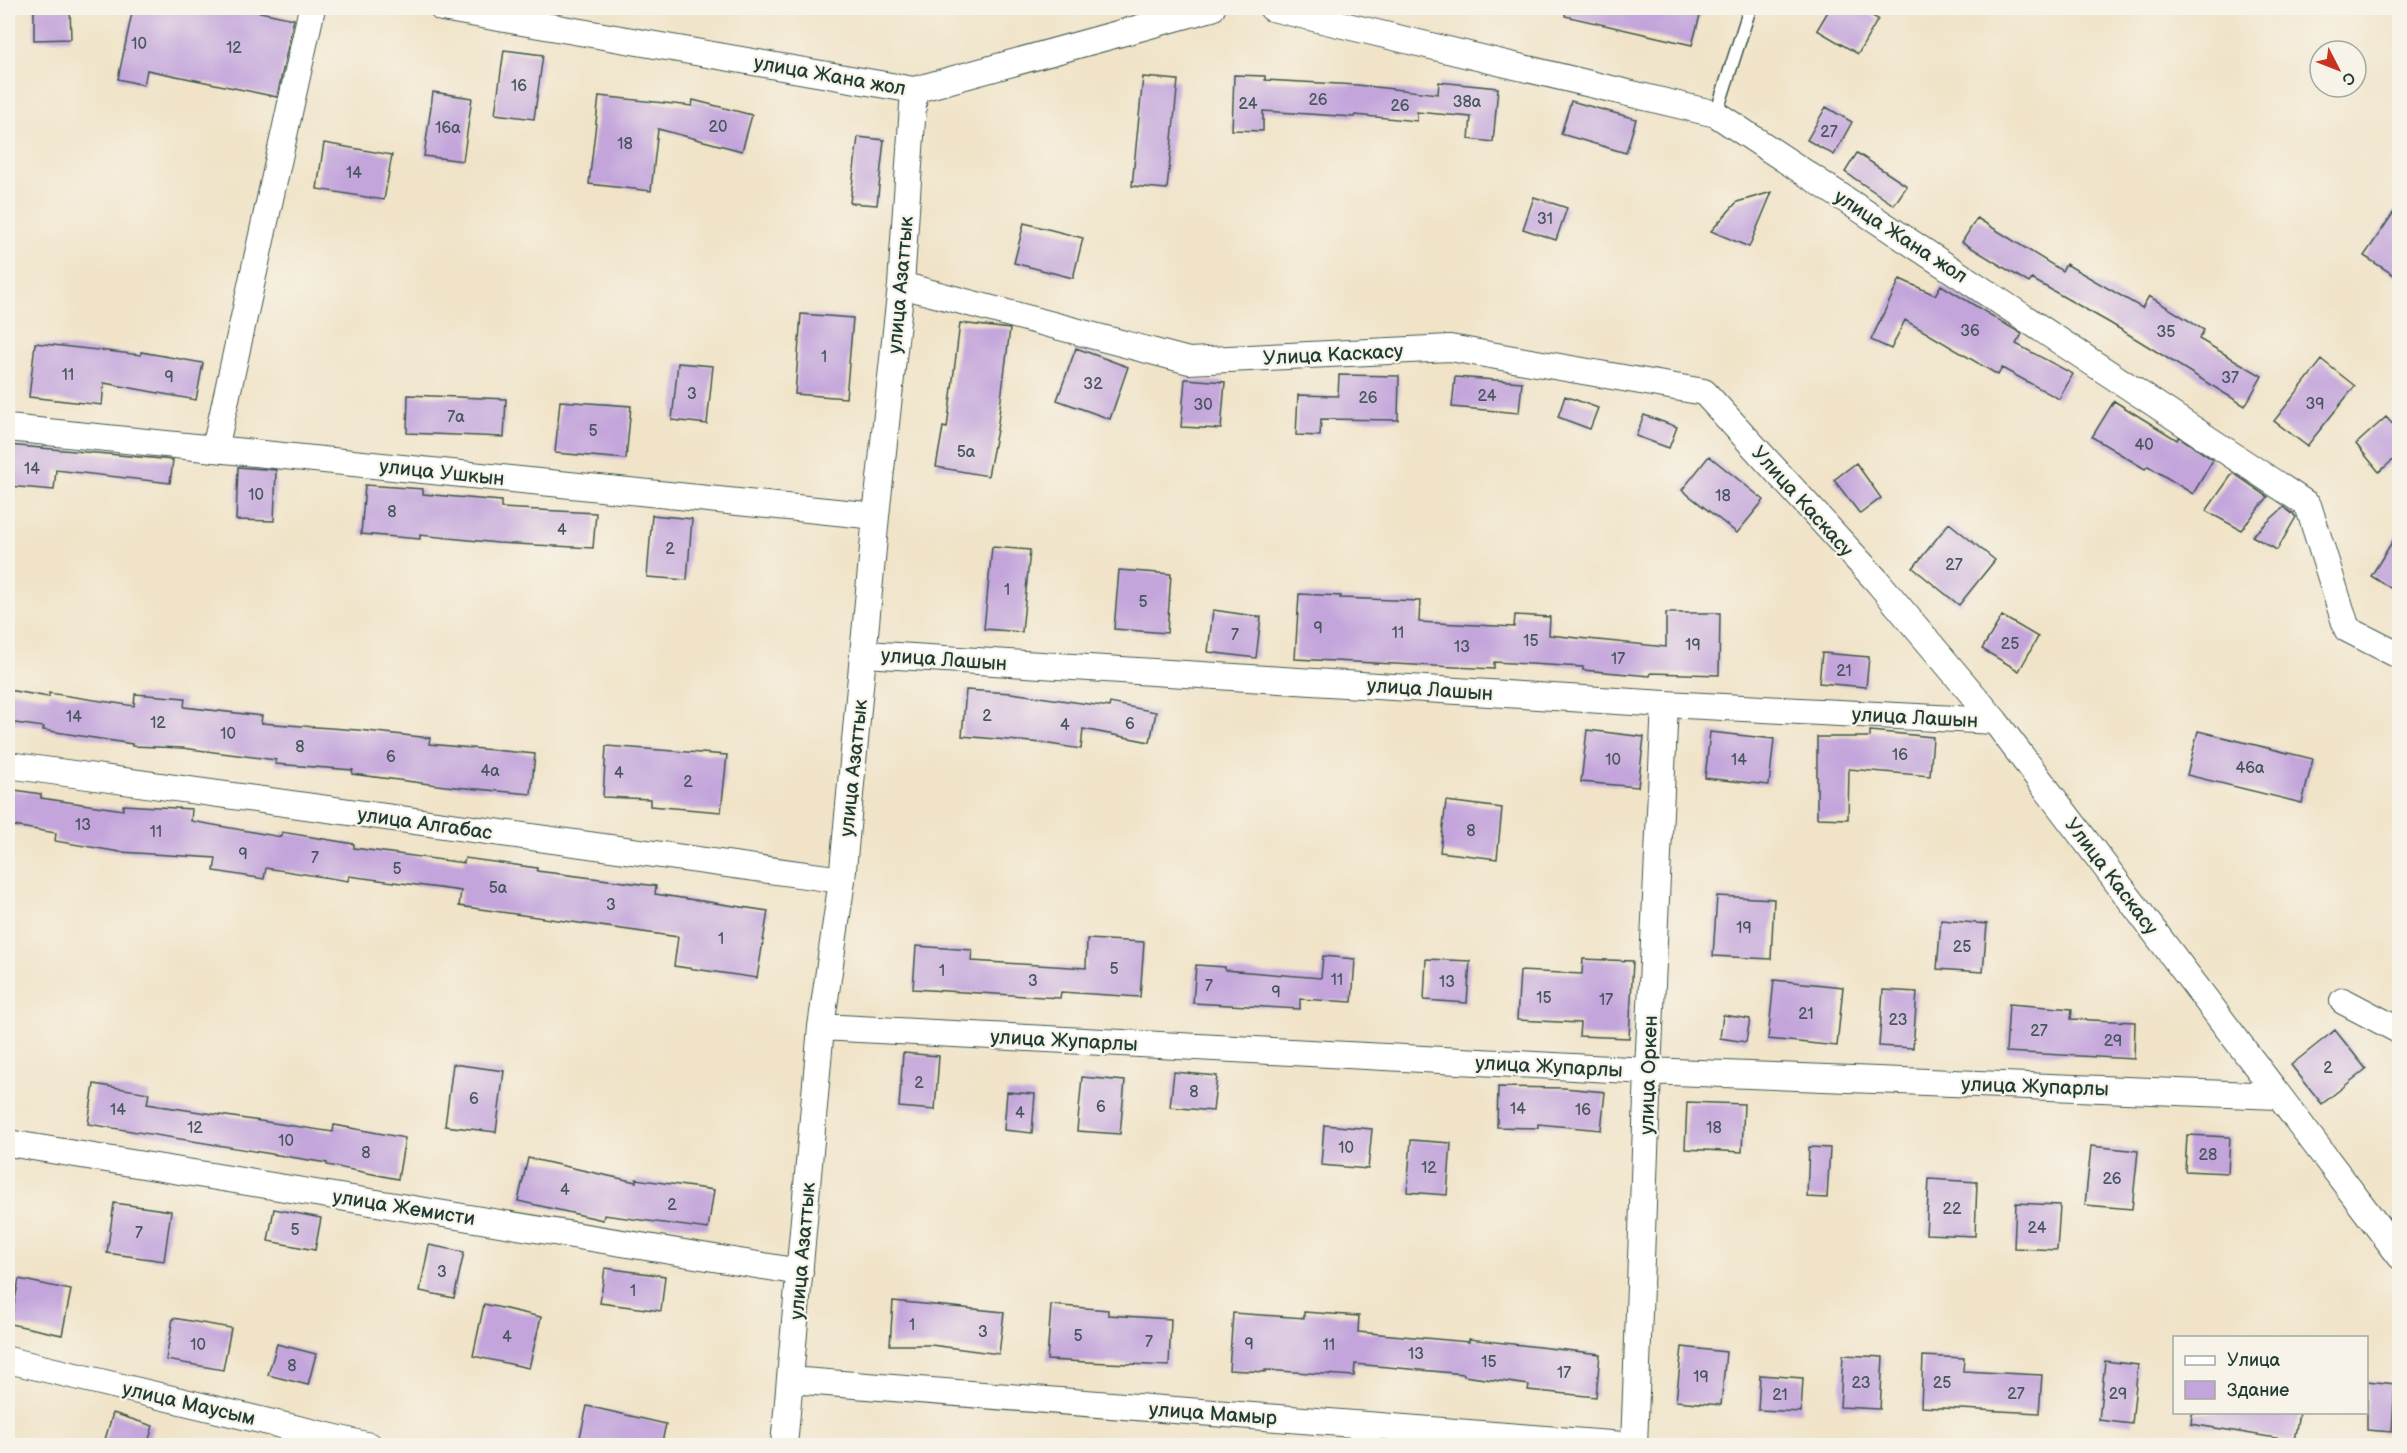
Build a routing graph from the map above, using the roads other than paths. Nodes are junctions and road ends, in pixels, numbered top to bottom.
1 (312, 8) edge
2 (442, 8) edge
3 (1212, 8) edge
4 (1272, 8) edge
5 (1750, 8) edge
6 (914, 90) junction
7 (1716, 114) junction
8 (901, 285) junction
9 (8, 428) edge
10 (214, 449) junction
11 (876, 516) junction
12 (865, 654) junction
13 (2400, 656) edge
14 (1665, 704) junction
15 (1995, 721) junction
16 (8, 765) edge
17 (842, 880) junction
18 (2343, 1001) dead end
19 (821, 1028) junction
20 (2400, 1031) edge
21 (1648, 1071) junction
22 (2278, 1096) junction
23 (8, 1143) edge
24 (2400, 1256) edge
25 (800, 1272) junction
26 (8, 1360) edge
27 (790, 1380) junction
28 (370, 1446) edge
29 (784, 1446) edge
30 (1635, 1446) edge

1 - 10 street
2 - 6 street, улица Жана жол
3 - 6 street, улица Жана жол
4 - 7 street, улица Жана жол
5 - 7 lane
6 - 8 street, улица Азаттык
7 - 13 street, улица Жана жол
8 - 11 street, улица Азаттык
8 - 15 street, Улица Каскасу
9 - 10 street, улица Ушкын
10 - 11 street, улица Ушкын
11 - 12 street, улица Азаттык
12 - 14 street, улица Лашын
12 - 17 street, улица Азаттык
14 - 15 street, улица Лашын
14 - 21 street, улица Оркен
15 - 22 street, Улица Каскасу
16 - 17 street, улица Алгабас
17 - 19 street, улица Азаттык
18 - 20 street
19 - 21 street, улица Жупарлы
19 - 25 street, улица Азаттык
21 - 22 street, улица Жупарлы
21 - 30 street, улица Оркен
22 - 24 street, Улица Каскасу
23 - 25 street, улица Жемисти
25 - 27 street, улица Азаттык
26 - 28 street, улица Маусым
27 - 29 street, улица Азаттык
27 - 30 street, улица Мамыр

